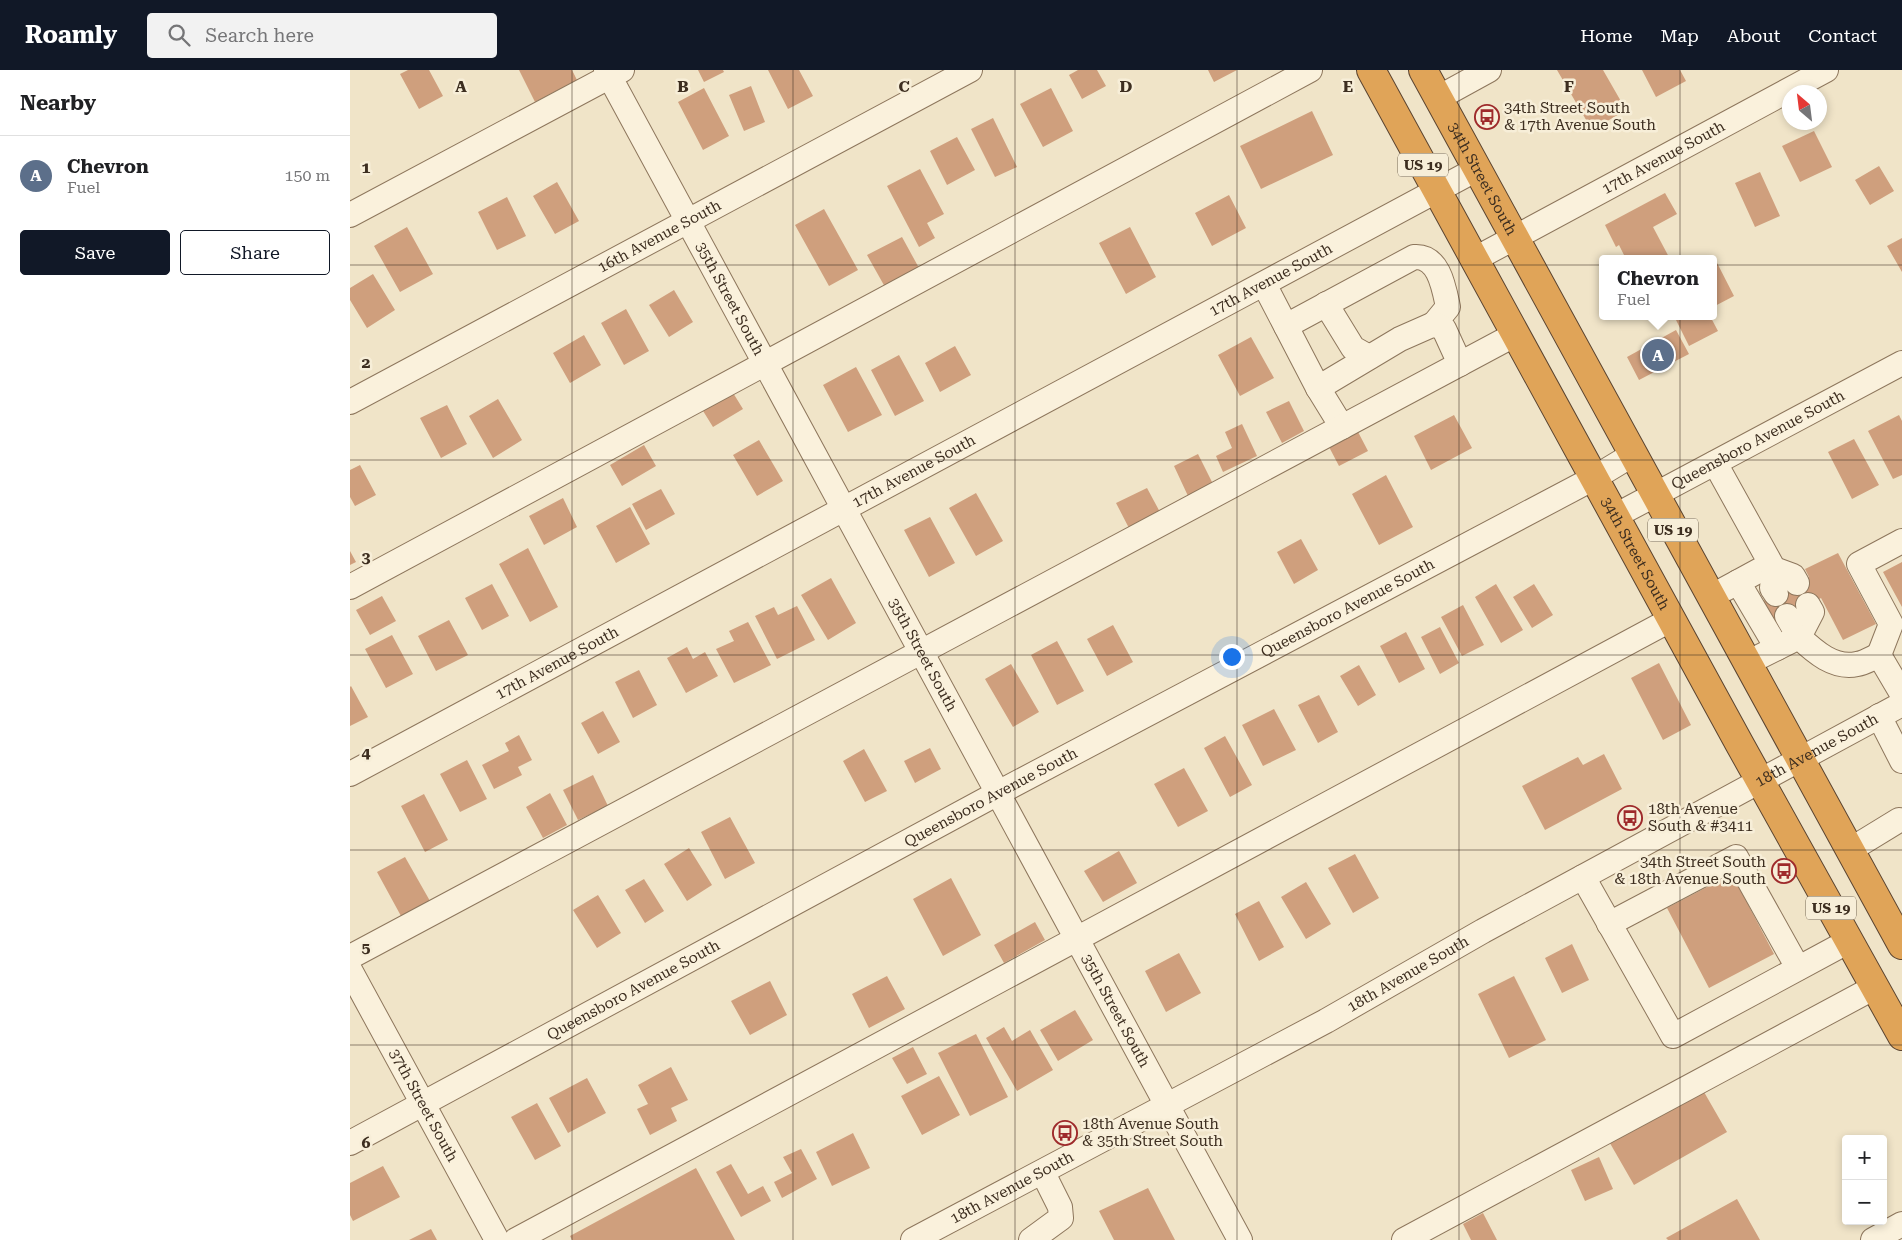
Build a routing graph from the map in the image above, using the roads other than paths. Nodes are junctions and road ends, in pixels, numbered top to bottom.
1 (970, 70) edge
2 (1310, 70) edge
3 (1371, 70) edge
4 (1422, 70) edge
5 (1826, 70) edge
6 (612, 72) edge
7 (1478, 73) edge
8 (1438, 98) junction
9 (1477, 169) junction
10 (1437, 190) junction
11 (350, 216) edge
12 (688, 221) junction
13 (1514, 238) junction
14 (1475, 259) junction
15 (1264, 284) junction
16 (1326, 304) junction
17 (1434, 324) junction
18 (1286, 326) junction
19 (1516, 334) junction
20 (1369, 357) junction
21 (1902, 363) edge
22 (766, 364) junction
23 (1460, 364) junction
24 (1318, 388) junction
25 (350, 402) edge
26 (1342, 427) junction
27 (1632, 455) junction
28 (1715, 463) junction
29 (1594, 478) junction
30 (1655, 496) junction
31 (844, 509) junction
32 (1615, 516) junction
33 (1902, 542) edge
34 (1772, 566) junction
35 (1738, 582) junction
36 (1797, 583) dead end
37 (350, 587) edge
38 (1776, 594) dead end
39 (1710, 597) junction
40 (1808, 605) dead end
41 (1788, 616) dead end
42 (1672, 619) junction
43 (1799, 637) junction
44 (1778, 648) junction
45 (922, 652) junction
46 (1880, 655) junction
47 (1747, 663) junction
48 (1902, 694) edge
49 (1902, 704) edge
50 (1879, 716) junction
51 (1800, 759) junction
52 (1902, 761) edge
53 (350, 774) edge
54 (1760, 780) junction
55 (998, 793) junction
56 (1901, 822) edge
57 (1850, 850) junction
58 (1583, 877) junction
59 (1609, 924) junction
60 (1078, 940) junction
61 (1849, 941) junction
62 (1902, 945) edge
63 (350, 957) edge
64 (1798, 968) junction
65 (350, 970) edge
66 (1875, 987) junction
67 (1902, 1036) edge
68 (423, 1104) junction
69 (1167, 1105) junction
70 (350, 1143) edge
71 (1042, 1172) junction
72 (1902, 1224) edge
73 (497, 1240) edge
74 (516, 1240) edge
75 (912, 1240) edge
76 (1031, 1240) edge
77 (1240, 1240) edge
78 (1404, 1240) edge
79 (1873, 1240) edge

1 - 12 street, 16th Avenue South
2 - 22 street
3 - 10 highway, 34th Street South / US 19
4 - 8 highway, 34th Street South / US 19
5 - 13 street, 17th Avenue South
6 - 11 street
6 - 12 street, 35th Street South
7 - 8 street
8 - 9 highway, 34th Street South / US 19
9 - 10 street, 17th Avenue South
9 - 13 highway, 34th Street South / US 19
10 - 14 highway, 34th Street South / US 19
10 - 15 street, 17th Avenue South
12 - 22 street, 35th Street South
12 - 25 street, 16th Avenue South
13 - 14 street, 17th Avenue South
13 - 27 highway, 34th Street South / US 19
14 - 19 highway, 34th Street South / US 19
15 - 18 street
15 - 31 street, 17th Avenue South
16 - 17 street
16 - 18 street
16 - 20 street
17 - 20 street
17 - 23 street
18 - 24 street
19 - 23 street
19 - 29 highway, 34th Street South / US 19
20 - 24 street
21 - 28 street, Queensboro Avenue South
22 - 31 street, 35th Street South
22 - 37 street
23 - 26 street
24 - 26 street
26 - 45 street
27 - 29 street, Queensboro Avenue South
27 - 30 highway, 34th Street South / US 19
28 - 30 street, Queensboro Avenue South
28 - 34 street
29 - 32 highway, 34th Street South / US 19
29 - 55 street, Queensboro Avenue South
30 - 32 street, Queensboro Avenue South
30 - 39 highway, 34th Street South / US 19
31 - 45 street, 35th Street South
31 - 53 street, 17th Avenue South
32 - 42 highway, 34th Street South / US 19
33 - 46 street
34 - 35 street
34 - 36 street
34 - 38 street
35 - 39 street
35 - 44 street
39 - 47 highway, 34th Street South / US 19
40 - 43 street
41 - 43 street
42 - 54 highway, 34th Street South / US 19
42 - 60 street
43 - 44 street
43 - 46 street
44 - 47 street
45 - 55 street, 35th Street South
45 - 63 street
46 - 48 street
47 - 51 highway, 34th Street South / US 19
49 - 50 street, 18th Avenue South
50 - 51 street, 18th Avenue South
50 - 52 street
51 - 54 street, 18th Avenue South
51 - 57 highway, 34th Street South / US 19
54 - 58 street, 18th Avenue South
54 - 61 highway, 34th Street South / US 19
55 - 60 street, 35th Street South
55 - 68 street, Queensboro Avenue South
56 - 57 street
57 - 62 highway, 34th Street South / US 19
58 - 59 street
58 - 69 street, 18th Avenue South
59 - 64 street
59 - 64 street
60 - 69 street, 35th Street South
60 - 74 street
61 - 64 street
61 - 66 highway, 34th Street South / US 19
65 - 68 street, 37th Street South
66 - 67 highway, 34th Street South / US 19
66 - 78 street
68 - 70 street, Queensboro Avenue South
68 - 73 street, 37th Street South
69 - 71 street, 18th Avenue South
69 - 77 street, 35th Street South
71 - 75 street, 18th Avenue South
71 - 76 street
72 - 79 street

